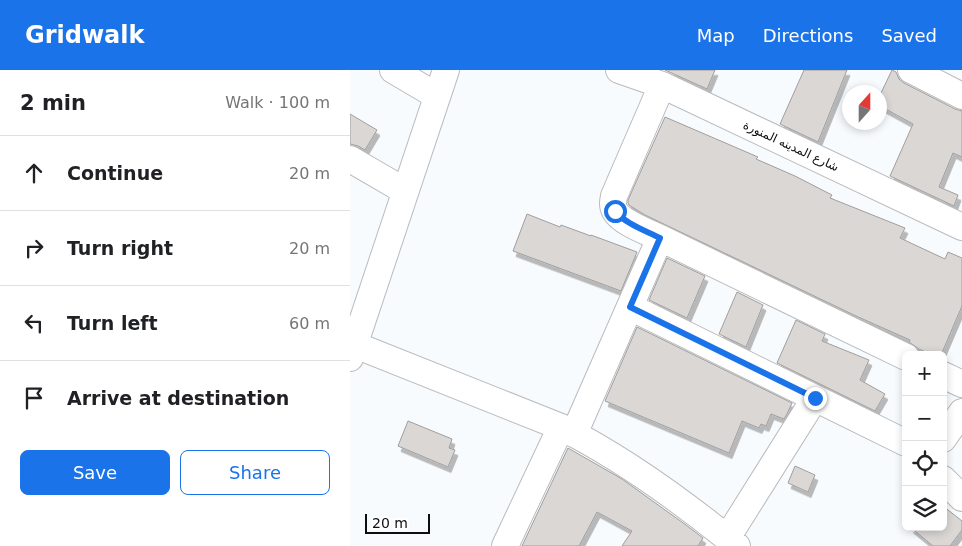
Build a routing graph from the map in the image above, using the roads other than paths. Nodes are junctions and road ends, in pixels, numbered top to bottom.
1 (393, 70) edge
2 (446, 70) edge
3 (619, 70) edge
4 (911, 70) edge
5 (662, 85) junction
6 (437, 96) junction
7 (962, 96) edge
8 (350, 159) edge
9 (405, 191) junction
10 (962, 227) edge
11 (660, 238) junction
12 (630, 307) junction
13 (353, 351) edge
14 (902, 355) edge
15 (947, 377) edge
16 (962, 384) edge
17 (815, 398) junction
18 (567, 431) junction
19 (902, 441) edge
20 (947, 483) edge
21 (962, 498) edge
22 (732, 542) edge
23 (505, 546) edge

1 - 6 street
2 - 6 street
3 - 5 street, شارع المدينه المنورة
4 - 7 street
5 - 10 street, شارع المدينه المنورة
5 - 11 street
6 - 9 street
8 - 9 street
9 - 13 street
11 - 12 street
11 - 14 street
12 - 17 street
12 - 18 street
13 - 18 street
15 - 16 street
17 - 19 street
17 - 22 street
18 - 22 street
18 - 23 street
20 - 21 street

